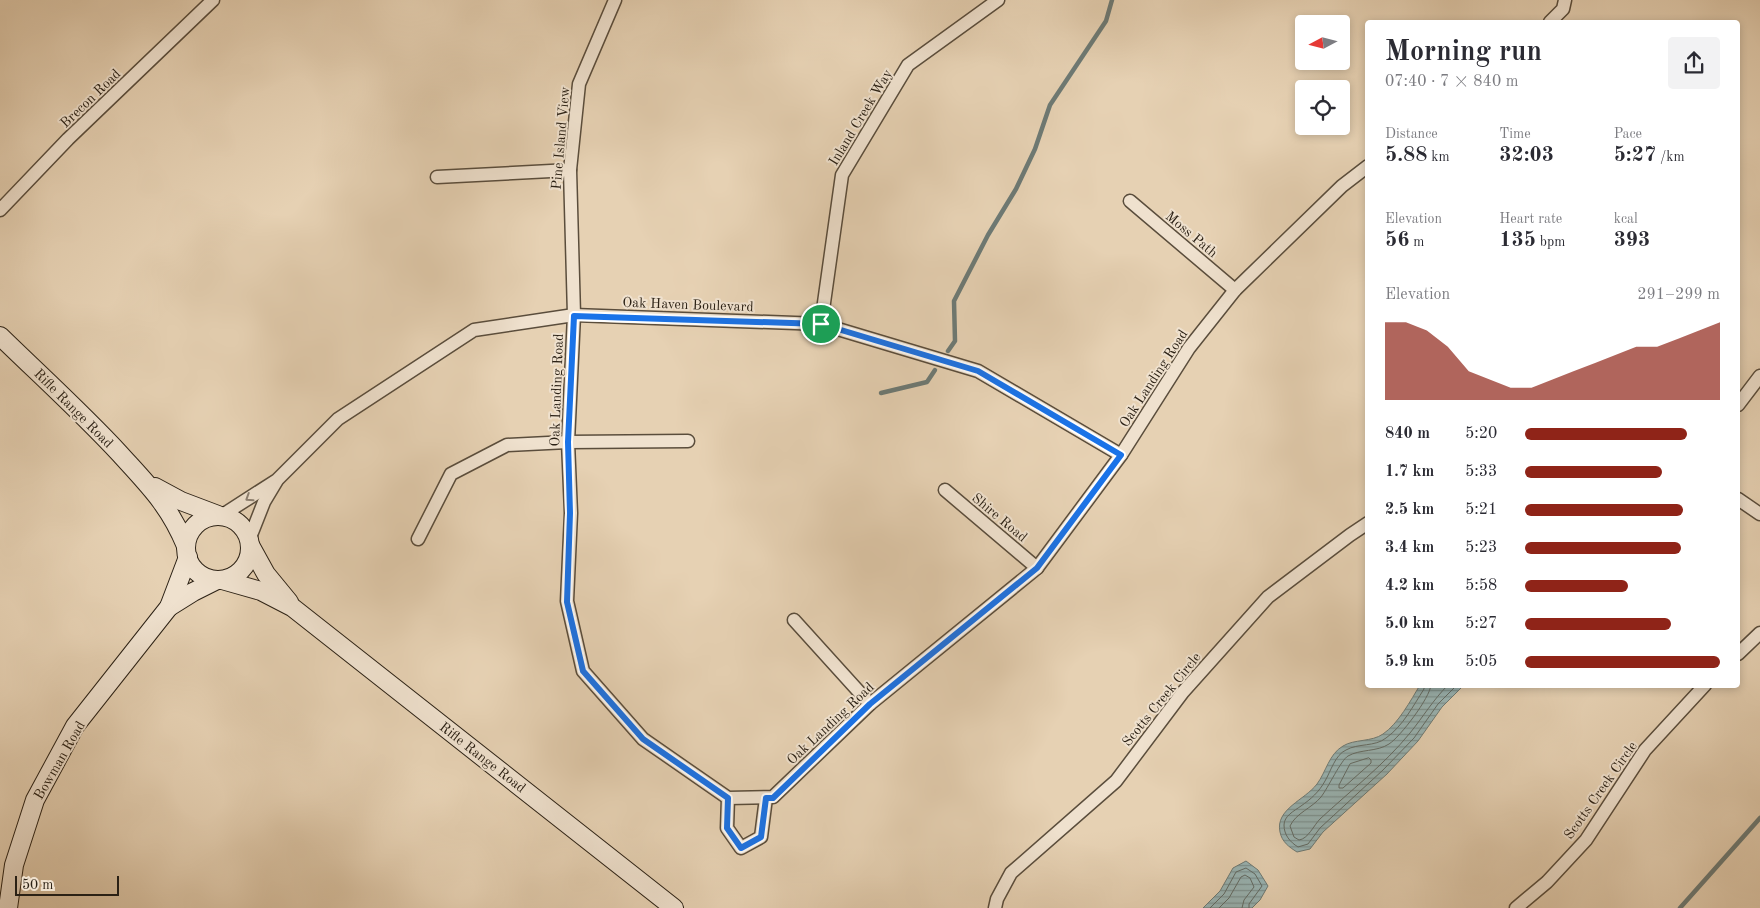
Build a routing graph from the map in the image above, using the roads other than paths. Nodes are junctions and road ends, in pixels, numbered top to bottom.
1 (213, 0) edge
2 (616, 0) edge
3 (998, 0) edge
4 (1565, 0) edge
5 (1552, 20) edge
6 (1365, 168) edge
7 (570, 170) junction
8 (437, 177) dead end
9 (1130, 201) dead end
10 (0, 210) edge
11 (1235, 290) junction
12 (574, 316) junction
13 (821, 324) junction
14 (0, 336) edge
15 (1760, 376) edge
16 (1740, 402) edge
17 (688, 441) dead end
18 (568, 442) junction
19 (1121, 455) junction
20 (277, 480) junction
21 (146, 482) junction
22 (945, 490) dead end
23 (1740, 500) edge
24 (1760, 514) edge
25 (220, 516) junction
26 (1365, 526) edge
27 (418, 539) dead end
28 (250, 542) junction
29 (187, 552) junction
30 (1037, 568) junction
31 (219, 580) junction
32 (169, 607) junction
33 (292, 607) junction
34 (794, 620) dead end
35 (1760, 633) edge
36 (1740, 652) edge
37 (1702, 688) edge
38 (870, 704) junction
39 (728, 798) junction
40 (766, 798) junction
41 (8, 908) edge
42 (674, 908) edge
43 (995, 908) edge
44 (1516, 908) edge

1 - 10 street, Brecon Road
2 - 7 street, Pine Island View
3 - 13 street, Inland Creek Way
4 - 5 street
6 - 11 street, Oak Landing Road
7 - 8 street
7 - 12 street, Pine Island View
9 - 11 street, Moss Path
11 - 19 street, Oak Landing Road
12 - 13 street, Oak Haven Boulevard
12 - 18 street, Oak Landing Road
12 - 20 street, Oak Haven Boulevard
13 - 19 street, Oak Haven Boulevard
14 - 21 main road, Rifle Range Road
15 - 16 street
17 - 18 street
18 - 27 street
18 - 39 street, Oak Landing Road
19 - 30 street, Oak Landing Road
20 -> 25 street, Oak Haven Boulevard
20 - 28 street, Oak Haven Boulevard
21 - 25 main road, Rifle Range Road
21 - 29 main road, Rifle Range Road
22 - 30 street, Shire Road
23 - 24 street
25 - 28 main road
25 - 29 main road
26 - 43 street, Scotts Creek Circle
28 - 31 main road
28 - 33 main road, Rifle Range Road
29 - 31 main road
29 - 32 main road, Bowman Road
30 - 38 street, Oak Landing Road
31 - 32 main road, Bowman Road
31 - 33 main road, Rifle Range Road
32 - 41 main road, Bowman Road
33 - 42 main road, Rifle Range Road
34 - 38 street
35 - 36 street
37 - 44 street, Scotts Creek Circle
38 - 40 street, Oak Landing Road
39 - 40 street
39 - 40 street

